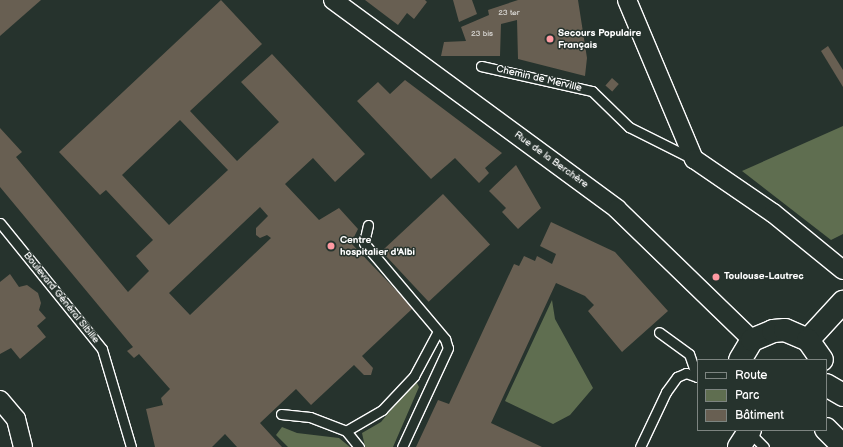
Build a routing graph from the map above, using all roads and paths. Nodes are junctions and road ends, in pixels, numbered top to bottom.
1 (333, 0) edge
2 (627, 0) edge
3 (481, 66) dead end
4 (694, 159) junction
5 (0, 223) edge
6 (368, 225) dead end
7 (843, 270) edge
8 (843, 302) edge
9 (438, 330) junction
10 (659, 332) dead end
11 (752, 340) junction
12 (808, 340) junction
13 (741, 359) edge
14 (821, 359) edge
15 (697, 377) edge
16 (827, 386) edge
17 (843, 395) edge
18 (0, 400) edge
19 (281, 414) dead end
20 (346, 431) junction
21 (23, 447) edge
22 (130, 447) edge
23 (359, 447) edge
24 (402, 447) edge
25 (640, 447) edge

1 - 11 street, Rue de la Berchère
2 - 4 street
3 - 4 lane, Chemin de Merville
4 - 7 street, Chemin de Merville
5 - 22 lane, Boulevard Général Sibille
6 - 9 lane
8 - 12 street
9 - 20 lane
9 - 24 lane
10 - 15 lane
11 - 12 street
11 - 13 street
12 - 14 street
15 - 25 lane
16 - 17 street
18 - 21 street
19 - 20 lane
20 - 23 lane

